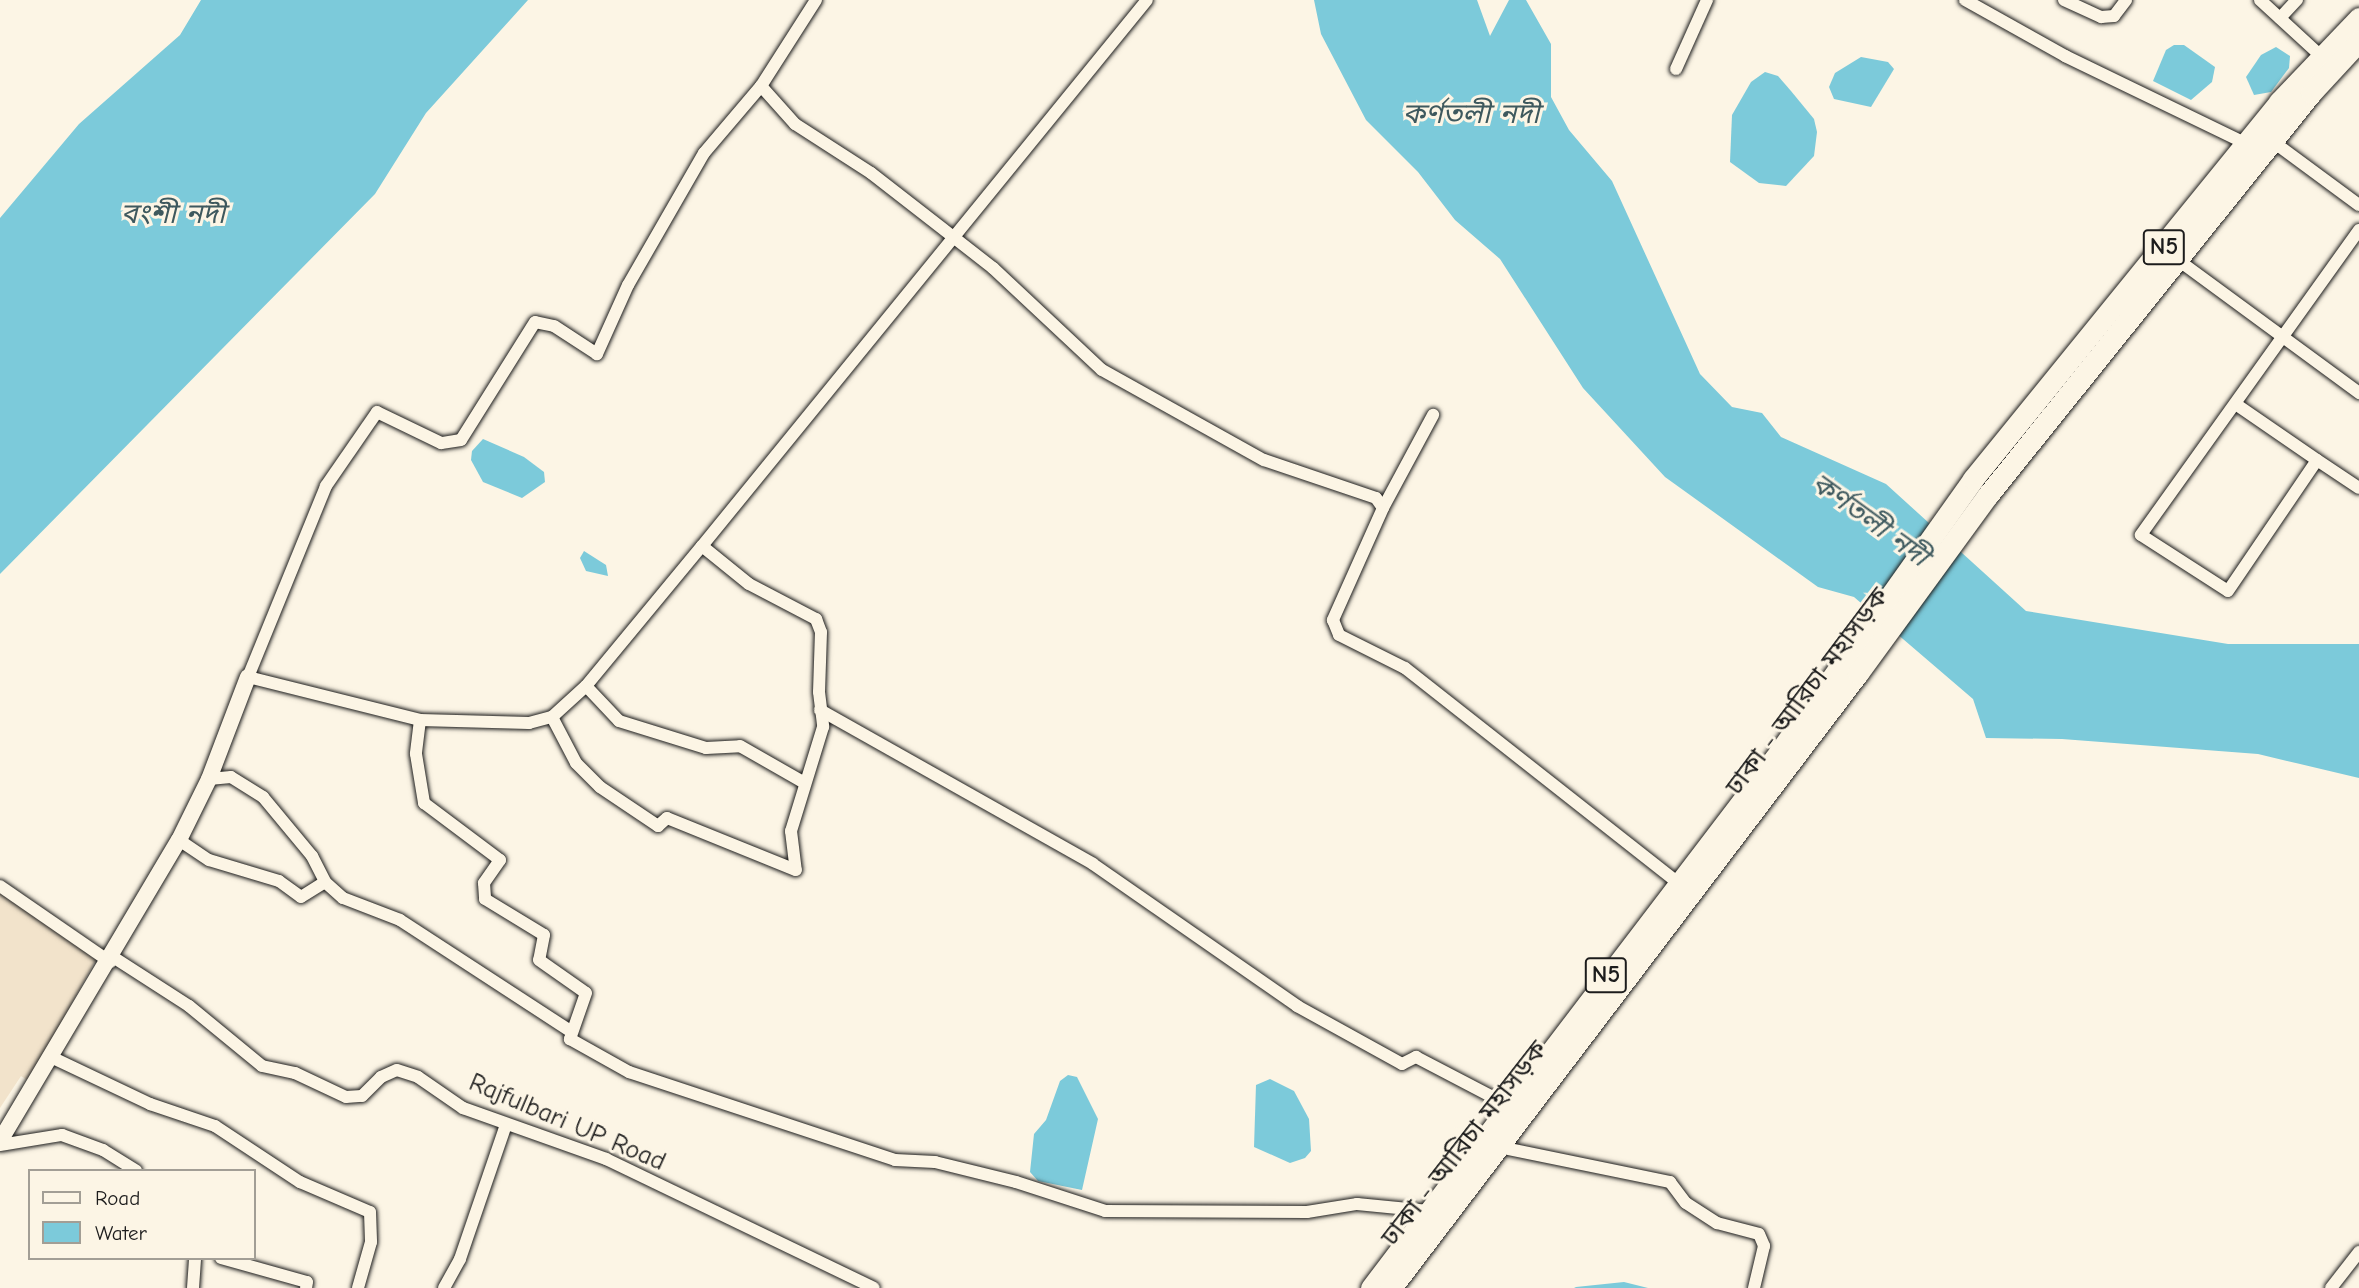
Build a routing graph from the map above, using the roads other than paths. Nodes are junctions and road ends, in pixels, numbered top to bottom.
1 (816, 0) edge
2 (1147, 0) edge
3 (1707, 0) edge
4 (1965, 0) edge
5 (2064, 0) edge
6 (2126, 0) edge
7 (2260, 0) edge
8 (2297, 0) edge
9 (2280, 18) junction
10 (2359, 18) edge
11 (2359, 41) edge
12 (2321, 56) junction
13 (1676, 69) dead end
14 (761, 86) junction
15 (2258, 138) junction
16 (2359, 205) edge
17 (2359, 230) edge
18 (952, 237) junction
19 (2170, 254) junction
20 (2286, 336) junction
21 (2359, 393) edge
22 (2236, 405) junction
23 (1433, 415) dead end
24 (2317, 460) junction
25 (2359, 488) edge
26 (1383, 508) junction
27 (702, 547) junction
28 (1850, 668) junction
29 (248, 677) junction
30 (586, 686) junction
31 (820, 710) junction
32 (552, 717) junction
33 (420, 720) junction
34 (209, 779) junction
35 (803, 782) junction
36 (179, 840) junction
37 (325, 882) junction
38 (1678, 883) junction
39 (0, 886) edge
40 (111, 960) junction
41 (570, 1031) junction
42 (51, 1058) junction
43 (1508, 1105) junction
44 (506, 1125) junction
45 (0, 1143) edge
46 (1499, 1147) junction
47 (132, 1169) edge
48 (1429, 1211) junction
49 (2359, 1252) edge
50 (195, 1260) edge
51 (228, 1260) edge
52 (193, 1288) edge
53 (306, 1288) edge
54 (358, 1288) edge
55 (444, 1288) edge
56 (874, 1288) edge
57 (1371, 1288) edge
58 (1391, 1288) edge
59 (1754, 1288) edge
60 (2331, 1288) edge

1 - 14 street
2 - 18 street
3 - 13 street
4 - 15 street
5 - 6 street
7 - 9 street
8 - 9 street
9 - 12 street
10 - 12 highway, ঢাকা - আরিচা মহাসড়ক / N5
11 - 15 highway, ঢাকা - আরিচা মহাসড়ক / N5
12 - 15 highway, ঢাকা - আরিচা মহাসড়ক / N5
14 - 18 street
14 - 29 street
15 - 16 street
15 - 19 highway, ঢাকা - আরিচা মহাসড়ক / N5
17 - 20 street
18 - 26 street
18 - 27 street
19 - 20 street
19 - 28 highway, ঢাকা - আরিচা মহাসড়ক / N5
20 - 21 street
20 - 22 street
22 - 24 street
22 - 24 street
23 - 26 street
24 - 25 street
26 - 38 street
27 - 30 street
27 - 31 street
28 - 38 highway, N5
28 - 46 highway, ঢাকা - আরিচা মহাসড়ক / N5
29 - 33 street
29 - 34 street
30 - 32 street
30 - 35 street
31 - 35 street
31 - 43 street
32 - 33 street
32 - 35 street
33 - 41 street
34 - 36 street
34 - 37 street
36 - 37 street
36 - 40 street
37 - 41 street
38 - 43 highway, N5
39 - 40 street
40 - 42 street
40 - 44 street, Rajfulbari UP Road
41 - 48 street
42 - 45 street
42 - 54 street
43 - 48 highway, N5
44 - 55 street
44 - 56 street, Rajfulbari UP Road
45 - 47 street
46 - 58 highway, ঢাকা - আরিচা মহাসড়ক / N5
46 - 59 street
48 - 57 highway, N5
49 - 60 street
50 - 52 street
51 - 53 street

